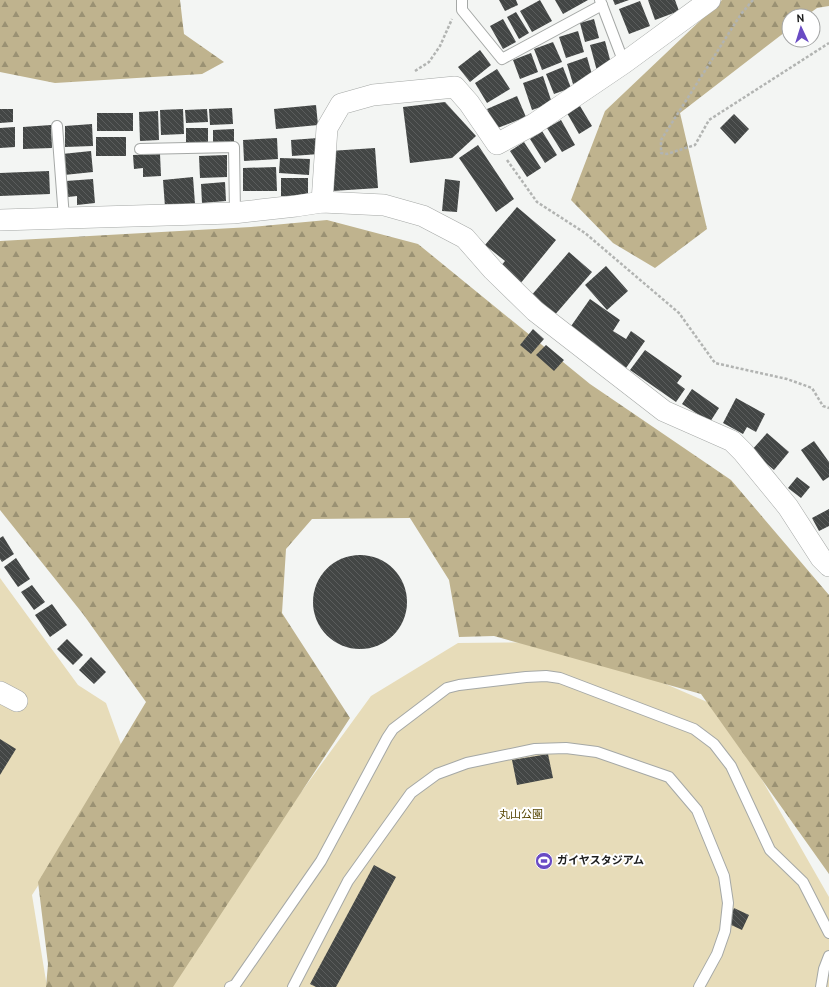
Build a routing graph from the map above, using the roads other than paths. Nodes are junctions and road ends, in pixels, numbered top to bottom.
1 (710, 0) edge
2 (601, 2) edge
3 (462, 5) edge
4 (624, 63) junction
5 (58, 126) dead end
6 (140, 149) dead end
7 (322, 202) junction
8 (235, 213) junction
9 (64, 218) junction
10 (0, 220) edge
11 (829, 566) edge
12 (829, 933) edge
13 (829, 956) edge
14 (230, 987) edge
15 (294, 987) edge
16 (699, 987) edge
17 (821, 987) edge

1 - 4 street
2 - 3 lane
2 - 4 lane
4 - 7 street
5 - 9 lane
6 - 8 lane
7 - 8 street
7 - 11 street
8 - 9 street
9 - 10 street
12 - 14 lane
13 - 17 lane
15 - 16 lane

